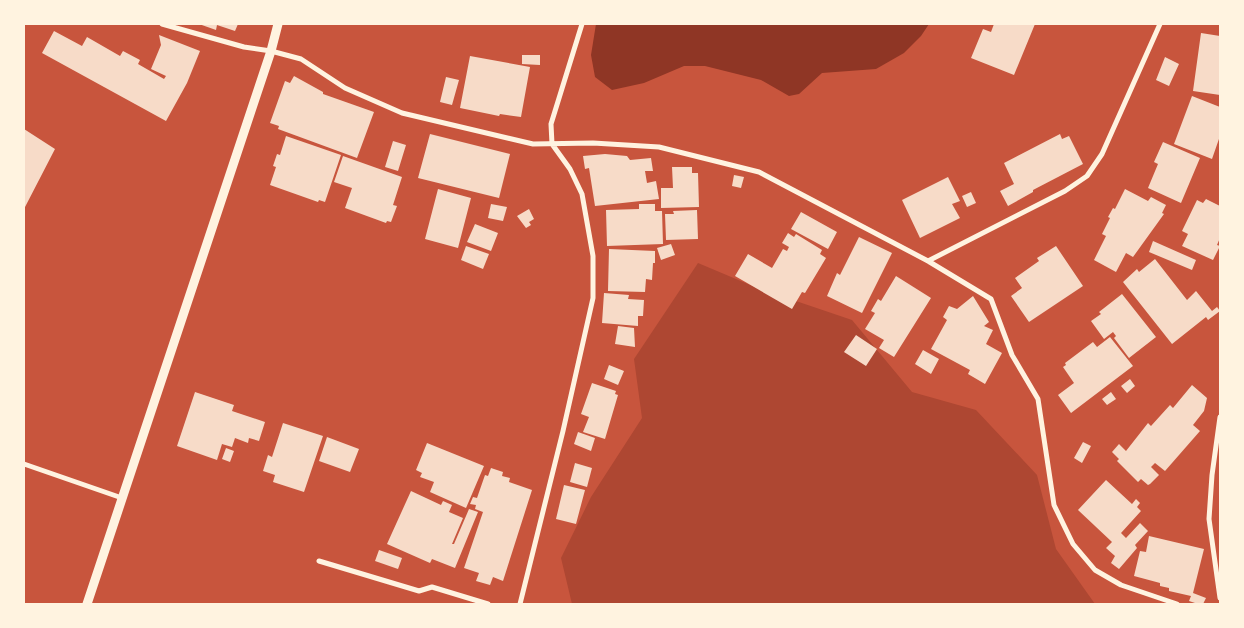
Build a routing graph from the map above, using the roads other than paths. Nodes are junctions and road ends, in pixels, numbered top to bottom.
1 (162, 24) edge
2 (278, 24) edge
3 (582, 24) edge
4 (1160, 24) edge
5 (271, 52) junction
6 (552, 144) junction
7 (928, 261) junction
8 (1220, 417) edge
9 (24, 464) edge
10 (122, 498) junction
11 (319, 561) dead end
12 (1220, 598) edge
13 (87, 604) edge
14 (488, 604) edge
15 (520, 604) edge
16 (1177, 604) edge

1 - 5 street
2 - 5 street
3 - 6 street
4 - 7 street
5 - 6 street
5 - 10 street
6 - 7 street
6 - 15 street
7 - 16 street
8 - 12 street
9 - 10 street
10 - 13 street
11 - 14 street

